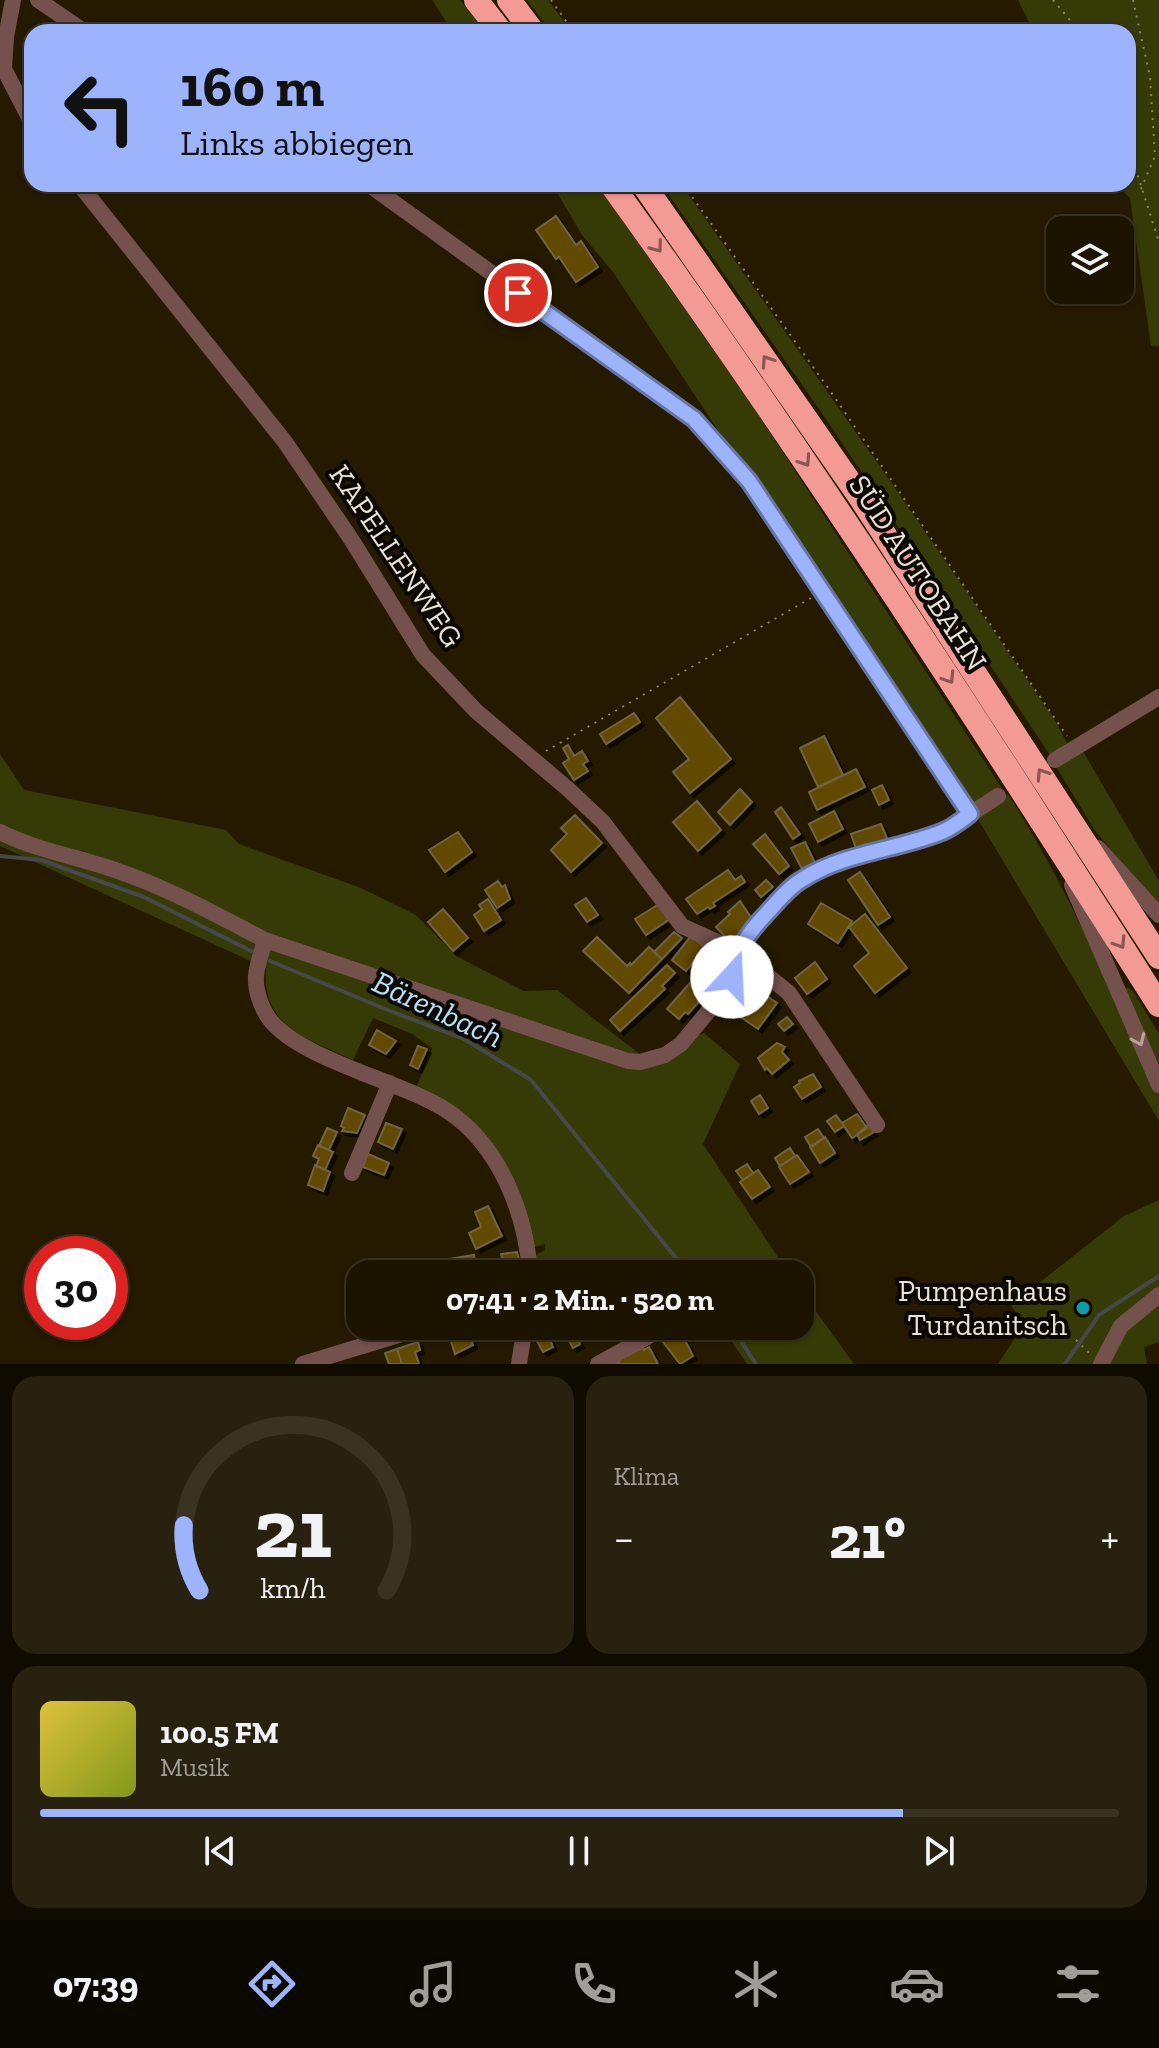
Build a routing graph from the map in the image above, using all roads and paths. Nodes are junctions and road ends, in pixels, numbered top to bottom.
1 (13, 0) edge
2 (38, 0) edge
3 (476, 0) edge
4 (509, 0) edge
5 (551, 0) edge
6 (1053, 0) edge
7 (1133, 0) edge
8 (73, 24) edge
9 (495, 24) edge
10 (527, 24) edge
11 (568, 24) edge
12 (1073, 24) edge
13 (24, 108) edge
14 (1136, 172) edge
15 (1141, 189) junction
16 (85, 192) edge
17 (379, 192) edge
18 (617, 192) edge
19 (649, 192) edge
20 (689, 192) edge
21 (1150, 217) junction
22 (1159, 217) edge
23 (1159, 242) edge
24 (822, 591) junction
25 (1159, 697) edge
26 (1075, 747) junction
27 (1055, 760) dead end
28 (538, 764) junction
29 (998, 796) dead end
30 (970, 814) junction
31 (1074, 824) junction
32 (0, 832) edge
33 (1053, 839) junction
34 (1159, 915) edge
35 (265, 940) junction
36 (737, 951) junction
37 (1159, 957) edge
38 (1159, 1005) edge
39 (390, 1083) junction
40 (1159, 1085) edge
41 (877, 1125) dead end
42 (352, 1173) dead end
43 (529, 1260) edge
44 (1159, 1295) edge
45 (382, 1340) edge
46 (523, 1340) edge
47 (642, 1340) edge
48 (1076, 1340) dead end
49 (1083, 1348) dead end
50 (303, 1364) edge
51 (519, 1364) edge
52 (598, 1364) edge
53 (1101, 1364) edge

1 - 13 street
2 - 8 street
3 - 9 highway
4 - 10 highway
5 - 11 path
6 - 12 path
7 - 15 path
14 - 15 path
15 - 21 path
16 - 28 street, KAPELLENWEG
17 - 24 street
18 -> 33 highway, SÜD AUTOBAHN
31 -> 19 highway, SÜD AUTOBAHN
20 - 26 path
21 - 22 path
21 - 23 path
24 - 28 path
24 - 30 street
25 - 26 street
26 - 27 street
28 - 36 street, KAPELLENWEG
29 - 30 street
30 - 36 street
31 - 34 street
31 - 37 highway, SÜD AUTOBAHN
32 - 35 street
33 -> 38 highway, SÜD AUTOBAHN
33 -> 40 street
35 - 36 street
35 - 39 street
36 - 41 street, KAPELLENWEG
39 - 42 street
39 - 43 street
44 - 53 street
45 - 50 street
46 - 51 street
47 - 52 street
48 - 49 path

